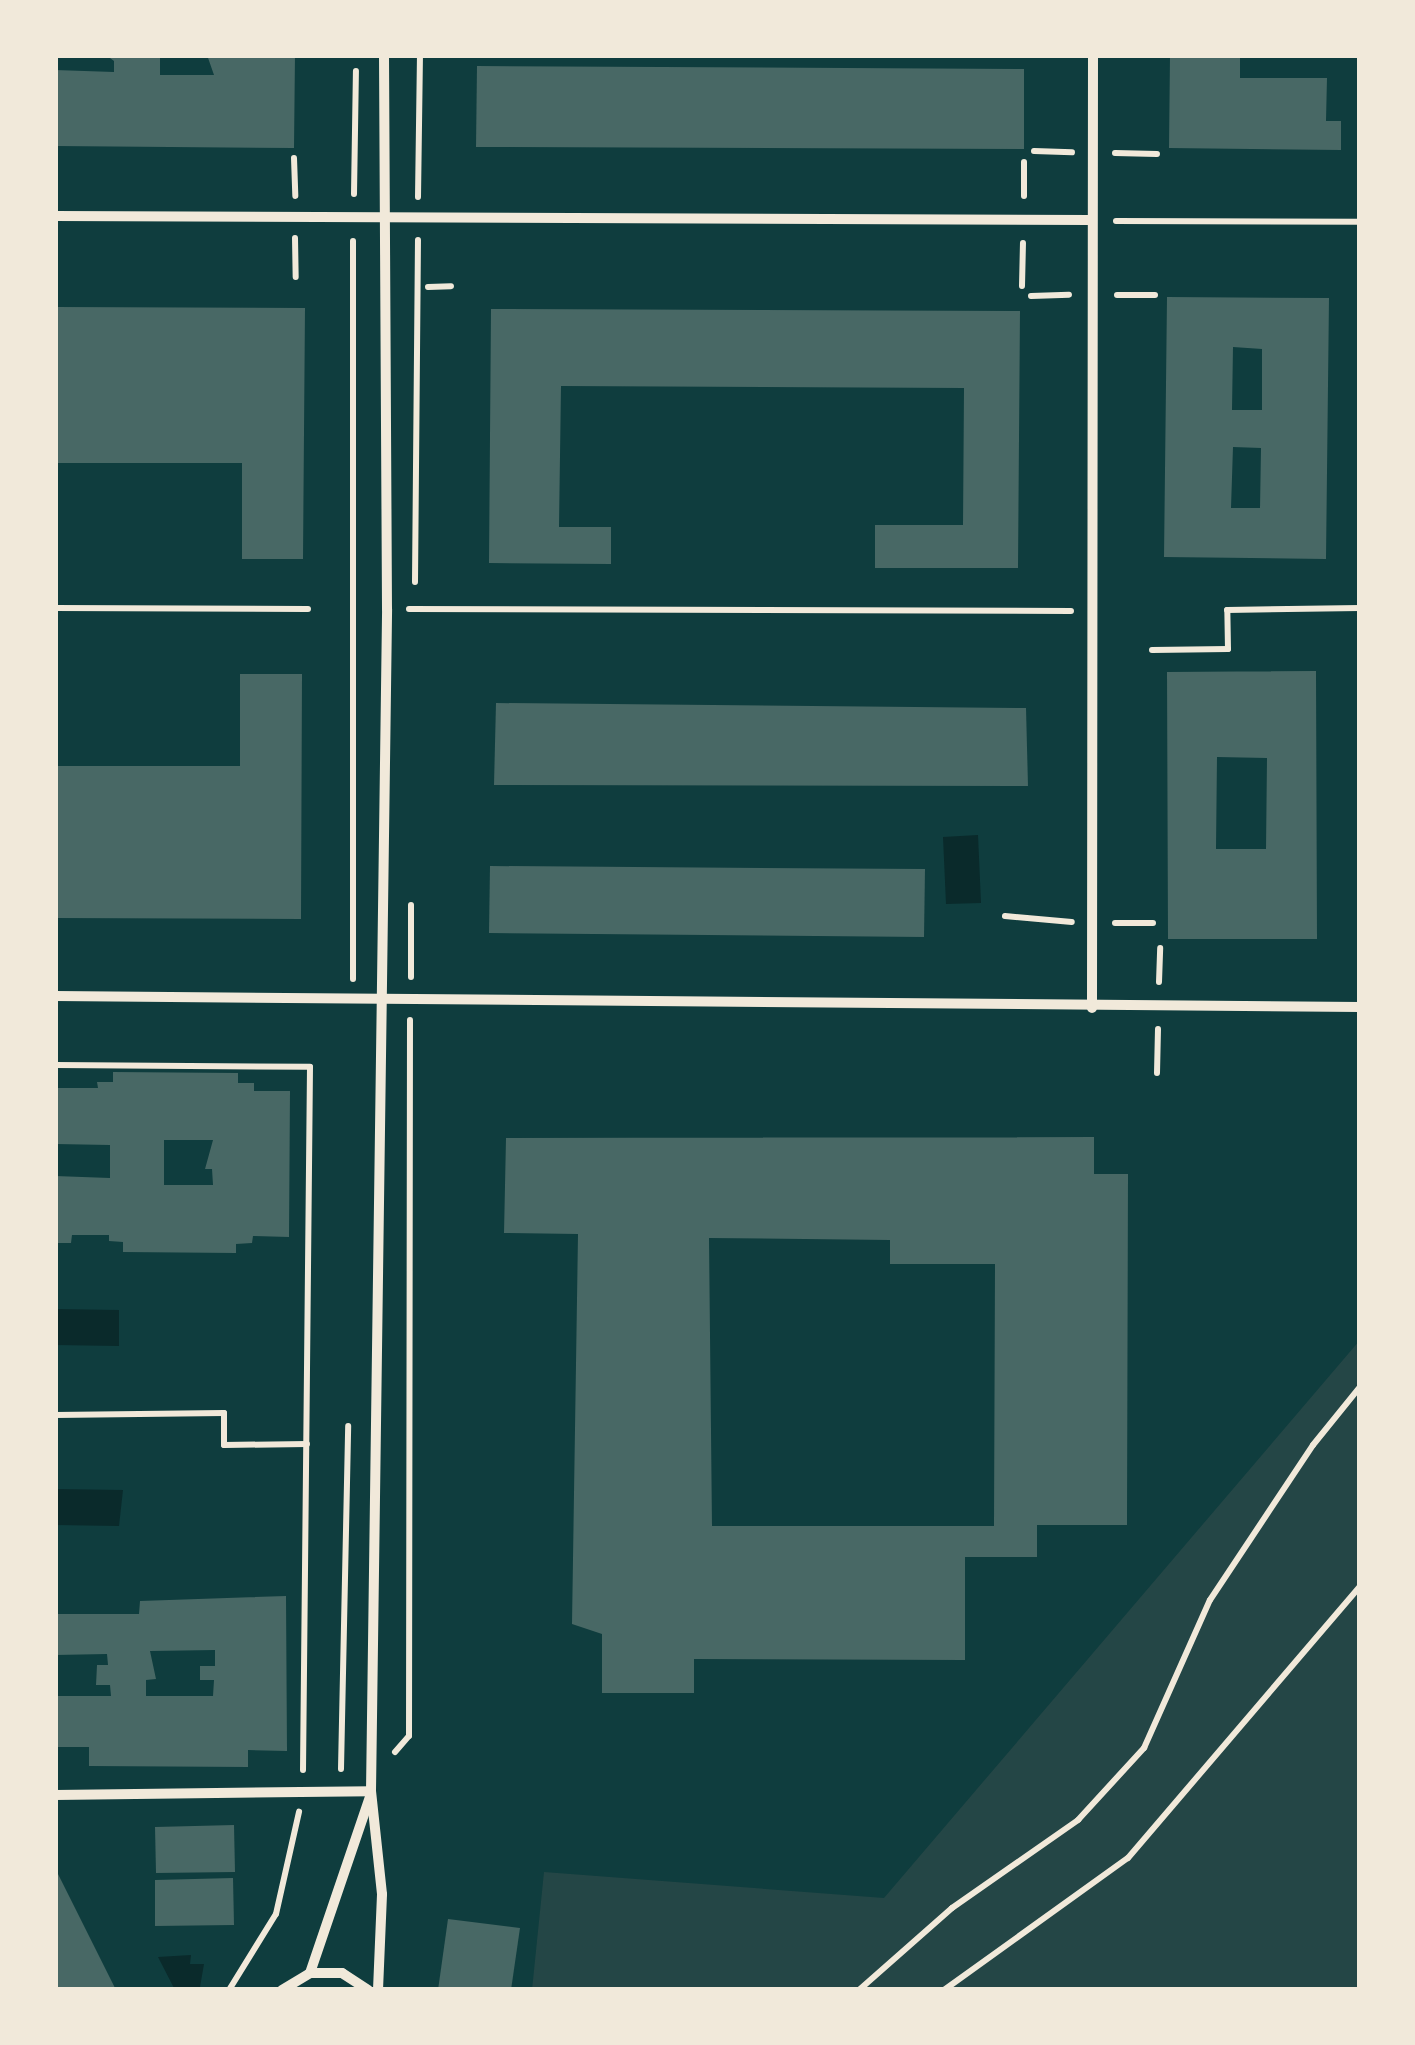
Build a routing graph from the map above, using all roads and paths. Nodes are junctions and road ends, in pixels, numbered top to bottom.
1 (356, 55) edge
2 (384, 55) edge
3 (420, 55) edge
4 (1093, 55) edge
5 (418, 182) dead end
6 (55, 216) edge
7 (354, 216) junction
8 (382, 216) junction
9 (1090, 220) junction
10 (1360, 222) edge
11 (451, 286) dead end
12 (428, 287) dead end
13 (55, 608) edge
14 (308, 608) dead end
15 (1360, 608) edge
16 (388, 609) junction
17 (1092, 610) junction
18 (1152, 650) dead end
19 (1360, 722) edge
20 (1360, 897) edge
21 (353, 995) junction
22 (55, 996) edge
23 (380, 996) junction
24 (1360, 1007) edge
25 (1092, 1008) junction
26 (410, 1053) dead end
27 (55, 1066) edge
28 (1360, 1387) edge
29 (55, 1414) edge
30 (348, 1420) dead end
31 (306, 1444) junction
32 (1360, 1586) edge
33 (372, 1786) junction
34 (303, 1794) junction
35 (340, 1794) junction
36 (55, 1795) edge
37 (310, 1973) junction
38 (229, 1990) edge
39 (282, 1990) edge
40 (368, 1990) edge
41 (378, 1990) edge
42 (858, 1990) edge
43 (944, 1990) edge

1 - 7 path
2 - 8 street
3 - 5 path
4 - 9 street
6 - 7 street
7 - 8 street
7 - 21 path
8 - 9 street
8 - 16 street
9 - 10 path
9 - 17 street
11 - 12 path
13 - 14 path
15 - 18 path
16 - 17 path
16 - 23 street
17 - 25 street
19 - 20 path
21 - 22 street
21 - 23 street
23 - 25 street
23 - 33 street
24 - 25 street
26 - 33 path
27 - 31 path
28 - 42 path
29 - 31 path
30 - 35 path
31 - 34 path
32 - 43 path
33 - 35 street
33 - 37 street
33 - 41 street
34 - 35 street
34 - 36 street
34 - 38 path
37 - 39 street
37 - 40 street

